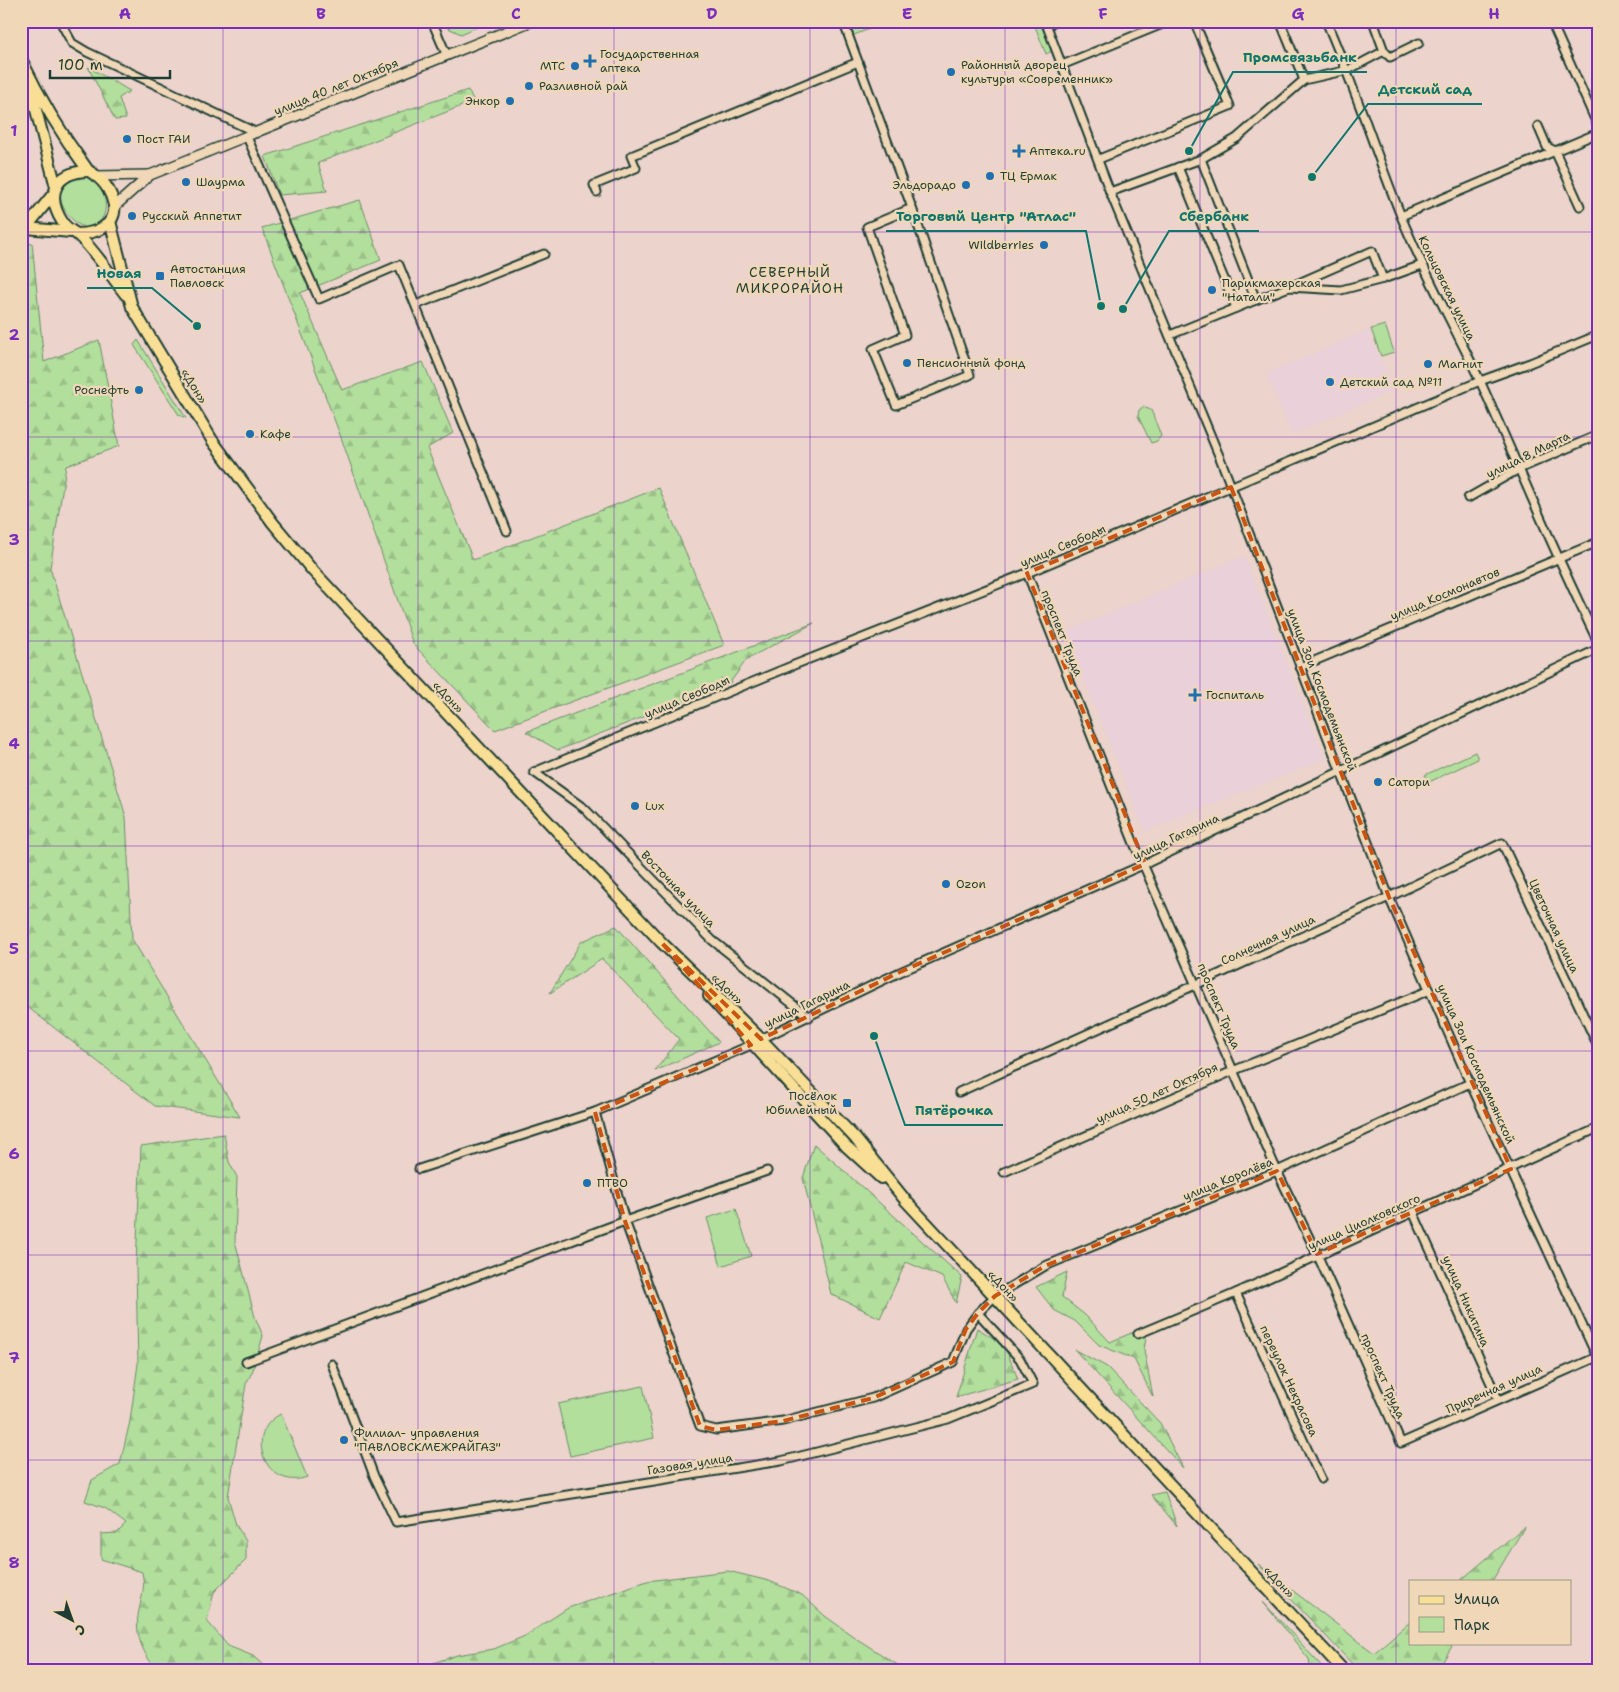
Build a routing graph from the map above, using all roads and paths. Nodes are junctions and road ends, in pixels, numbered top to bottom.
1 (60, 21) edge
2 (432, 21) edge
3 (532, 21) edge
4 (843, 21) edge
5 (1056, 21) edge
6 (1170, 21) edge
7 (1194, 21) edge
8 (1280, 21) edge
9 (1326, 21) edge
10 (1373, 21) edge
11 (1551, 21) edge
12 (1045, 23) edge
13 (1419, 43) dead end
14 (1384, 51) junction
15 (447, 56) junction
16 (858, 62) junction
17 (23, 63) edge
18 (1062, 65) junction
19 (1348, 70) junction
20 (1304, 80) junction
21 (1538, 126) dead end
22 (1598, 126) edge
23 (257, 133) junction
24 (1598, 133) edge
25 (247, 137) junction
26 (1555, 151) junction
27 (1201, 158) junction
28 (1099, 159) junction
29 (1178, 167) junction
30 (92, 174) junction
31 (150, 175) junction
32 (55, 190) junction
33 (597, 192) dead end
34 (1110, 192) junction
35 (1580, 206) dead end
36 (114, 207) junction
37 (912, 208) junction
38 (1401, 216) junction
39 (110, 222) junction
40 (24, 229) edge
41 (74, 233) junction
42 (544, 254) dead end
43 (1422, 265) junction
44 (1383, 279) junction
45 (1289, 287) junction
46 (129, 298) junction
47 (1256, 300) junction
48 (416, 305) junction
49 (1236, 308) junction
50 (1170, 335) junction
51 (1598, 335) edge
52 (1480, 381) junction
53 (1598, 435) edge
54 (1519, 469) junction
55 (1231, 487) junction
56 (1468, 498) dead end
57 (507, 531) dead end
58 (1598, 542) edge
59 (1557, 559) junction
60 (1027, 573) junction
61 (1598, 642) edge
62 (1598, 649) edge
63 (1300, 667) junction
64 (534, 772) joint
65 (1341, 772) junction
66 (1502, 843) joint
67 (1145, 864) junction
68 (1389, 897) junction
69 (661, 942) junction
70 (1198, 985) junction
71 (1430, 990) junction
72 (809, 1018) junction
73 (761, 1039) junction
74 (751, 1045) junction
75 (1598, 1046) edge
76 (1235, 1070) junction
77 (1470, 1083) junction
78 (959, 1092) dead end
79 (595, 1112) junction
80 (1598, 1128) edge
81 (419, 1169) dead end
82 (1511, 1170) junction
83 (767, 1171) dead end
84 (1277, 1171) junction
85 (1004, 1172) dead end
86 (906, 1200) junction
87 (1413, 1212) junction
88 (625, 1221) junction
89 (1317, 1254) junction
90 (1236, 1293) junction
91 (995, 1296) junction
92 (978, 1313) junction
93 (1138, 1334) dead end
94 (1597, 1358) edge
95 (246, 1362) dead end
96 (332, 1364) dead end
97 (1498, 1399) junction
98 (1401, 1443) joint
99 (1321, 1479) dead end
100 (1344, 1671) edge

1 - 23 street
2 - 15 street
3 - 15 street, улица 40 лет Октября
4 - 16 street
5 - 12 street
6 - 18 street
7 - 28 street
8 - 20 street
9 - 19 street, Кольцовская улица
10 - 14 street
11 - 22 street
12 - 18 street, улица Зои Космодемьянской
13 - 14 street
14 - 19 street
15 - 23 street, улица 40 лет Октября
16 - 33 street
16 - 37 street
17 - 30 main road, «Дон»
17 - 32 main road, «Дон»
18 - 28 street, улица Зои Космодемьянской
19 - 20 street
19 - 38 street, Кольцовская улица
20 - 27 street
21 - 26 street
23 - 25 street, улица 40 лет Октября
24 - 26 street
25 - 31 street, улица 40 лет Октября
25 - 48 street
26 - 35 street
26 - 38 street
27 - 29 street
27 - 47 street
28 - 34 street, улица Зои Космодемьянской
29 - 34 street
29 - 49 street
30 - 31 street, улица 40 лет Октября
30 - 32 main road
30 - 36 main road, «Дон»
31 - 36 street, улица 40 лет Октября
32 - 40 main road
32 - 41 main road, «Дон»
34 - 50 street, улица Зои Космодемьянской
36 - 39 main road, «Дон»
37 - 37 street
38 - 43 street, Кольцовская улица
39 - 41 main road
39 - 46 main road, «Дон»
40 - 41 main road
41 - 46 main road, «Дон»
42 - 48 street
43 - 44 street
43 - 52 street, Кольцовская улица
44 - 45 street
44 - 45 street
45 - 47 street
46 - 69 main road, «Дон»
47 - 49 street
48 - 57 street
49 - 50 street
50 - 55 street, улица Зои Космодемьянской
51 - 52 street, улица Свободы
52 - 54 street, Кольцовская улица
52 - 55 street, улица Свободы
53 - 54 street, улица 8 Марта
54 - 56 street, улица 8 Марта
54 - 59 street, Кольцовская улица
55 - 60 street, улица Свободы
55 - 63 street, улица Зои Космодемьянской
58 - 59 street, улица Космонавтов
59 - 61 street, Кольцовская улица
59 - 63 street, улица Космонавтов
60 - 64 street, улица Свободы
60 - 67 street, проспект Труда
62 - 65 street, улица Гагарина
63 - 65 street, улица Зои Космодемьянской
64 - 72 street, Восточная улица
65 - 67 street, улица Гагарина
65 - 68 street, улица Зои Космодемьянской
66 - 68 street, Солнечная улица
66 - 75 street, Цветочная улица
67 - 70 street, проспект Труда
67 - 72 street, улица Гагарина
68 - 70 street, Солнечная улица
68 - 71 street, улица Зои Космодемьянской
69 - 73 main road, «Дон»
69 - 74 main road
70 - 76 street, проспект Труда
70 - 78 street, Солнечная улица
71 - 76 street, улица 50 лет Октября
71 - 77 street, улица Зои Космодемьянской
72 - 73 street, улица Гагарина
73 - 86 main road, «Дон»
74 - 79 street
74 - 86 main road
76 - 84 street, проспект Труда
76 - 85 street, улица 50 лет Октября
77 - 82 street, улица Зои Космодемьянской
77 - 84 street, улица Королёва
79 - 81 street
79 - 88 street
80 - 82 street, улица Циолковского
82 - 87 street, улица Циолковского
82 - 94 street, улица Зои Космодемьянской
83 - 88 street
84 - 89 street, проспект Труда
84 - 91 street, улица Королёва
86 - 91 main road, «Дон»
87 - 89 street, улица Циолковского
87 - 97 street, улица Никитина
88 - 92 street
88 - 95 street
89 - 90 street, улица Циолковского
89 - 98 street, проспект Труда
90 - 93 street, улица Циолковского
90 - 99 street, переулок Некрасова
91 - 92 street
91 - 100 main road, «Дон»
92 - 96 street, Газовая улица
94 - 97 street, Приречная улица
97 - 98 street, Приречная улица

